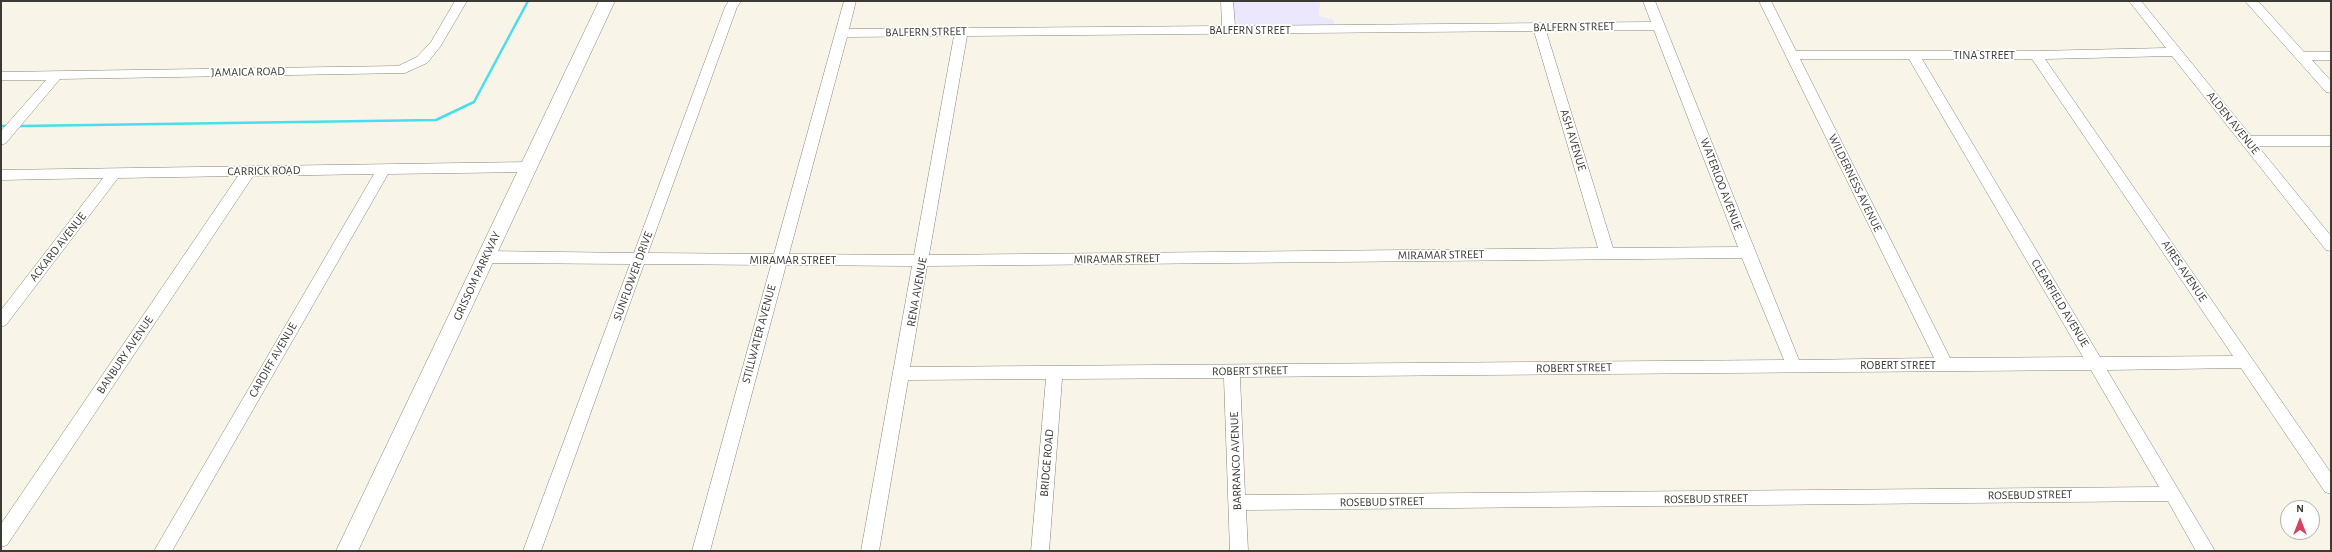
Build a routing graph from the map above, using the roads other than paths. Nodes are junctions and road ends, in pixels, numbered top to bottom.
1 (461, 1) edge
2 (607, 1) edge
3 (735, 1) edge
4 (850, 1) edge
5 (1227, 1) edge
6 (1649, 1) edge
7 (1765, 1) edge
8 (2135, 1) edge
9 (2251, 1) edge
10 (1659, 26) junction
11 (1539, 27) junction
12 (1229, 30) junction
13 (961, 32) junction
14 (841, 33) junction
15 (2176, 52) junction
16 (1792, 55) junction
17 (2036, 55) junction
18 (1914, 56) junction
19 (2301, 56) junction
20 (2331, 56) edge
21 (57, 75) junction
22 (1, 76) edge
23 (2331, 89) edge
24 (1, 140) edge
25 (2248, 141) junction
26 (2331, 141) edge
27 (528, 168) junction
28 (384, 169) junction
29 (249, 171) junction
30 (114, 174) junction
31 (1, 175) edge
32 (2328, 239) edge
33 (1747, 252) junction
34 (1608, 253) junction
35 (486, 257) junction
36 (640, 259) junction
37 (779, 260) junction
38 (922, 261) junction
39 (1, 321) edge
40 (2246, 362) junction
41 (2095, 363) junction
42 (1945, 365) junction
43 (1794, 366) junction
44 (1232, 372) junction
45 (902, 374) junction
46 (1054, 374) junction
47 (2331, 487) edge
48 (2173, 494) junction
49 (1238, 503) junction
50 (1, 539) edge
51 (163, 551) edge
52 (347, 551) edge
53 (532, 551) edge
54 (701, 551) edge
55 (870, 551) edge
56 (1040, 551) edge
57 (1239, 551) edge
58 (2206, 551) edge

1 - 21 street, JAMAICA ROAD
2 - 27 main road, GRISSOM PARKWAY
3 - 36 street, SUNFLOWER DRIVE
4 - 14 street, STILLWATER AVENUE
5 - 12 street
6 - 10 street, WATERLOO AVENUE
7 - 16 street, WILDERNESS AVENUE
8 - 15 street, ALDEN AVENUE
9 - 19 street
10 - 11 street, BALFERN STREET
10 - 33 street, WATERLOO AVENUE
11 - 12 street, BALFERN STREET
11 - 34 street, ASH AVENUE
12 - 13 street, BALFERN STREET
13 - 14 street, BALFERN STREET
13 - 38 street, RENA AVENUE
14 - 37 street, STILLWATER AVENUE
15 - 17 street, TINA STREET
15 - 25 street, ALDEN AVENUE
16 - 18 street, TINA STREET
16 - 42 street, WILDERNESS AVENUE
17 - 18 street, TINA STREET
17 - 40 street, AIRES AVENUE
18 - 41 street, CLEARFIELD AVENUE
19 - 20 street
19 - 23 street
21 - 22 street, JAMAICA ROAD
21 - 24 street
25 - 26 street
25 - 32 street, ALDEN AVENUE
27 - 28 street, CARRICK ROAD
27 - 35 main road, GRISSOM PARKWAY
28 - 29 street, CARRICK ROAD
28 - 51 street, CARDIFF AVENUE
29 - 30 street, CARRICK ROAD
29 - 50 street, BANBURY AVENUE
30 - 31 street, CARRICK ROAD
30 - 39 street, ACKARD AVENUE
33 - 34 street, MIRAMAR STREET
33 - 43 street, WATERLOO AVENUE
34 - 38 street, MIRAMAR STREET
35 - 36 street, MIRAMAR STREET
35 - 52 main road, GRISSOM PARKWAY
36 - 37 street, MIRAMAR STREET
36 - 53 street, SUNFLOWER DRIVE
37 - 38 street, MIRAMAR STREET
37 - 54 street, STILLWATER AVENUE
38 - 45 street, RENA AVENUE
40 - 41 street, ROBERT STREET
40 - 47 street, AIRES AVENUE
41 - 42 street, ROBERT STREET
41 - 48 street, CLEARFIELD AVENUE
42 - 43 street, ROBERT STREET
43 - 44 street, ROBERT STREET
44 - 46 street, ROBERT STREET
44 - 49 street, BARRANCO AVENUE
45 - 46 street, ROBERT STREET
45 - 55 street, RENA AVENUE
46 - 56 street, BRIDGE ROAD
48 - 49 street, ROSEBUD STREET
48 - 58 street, CLEARFIELD AVENUE
49 - 57 street, BARRANCO AVENUE

